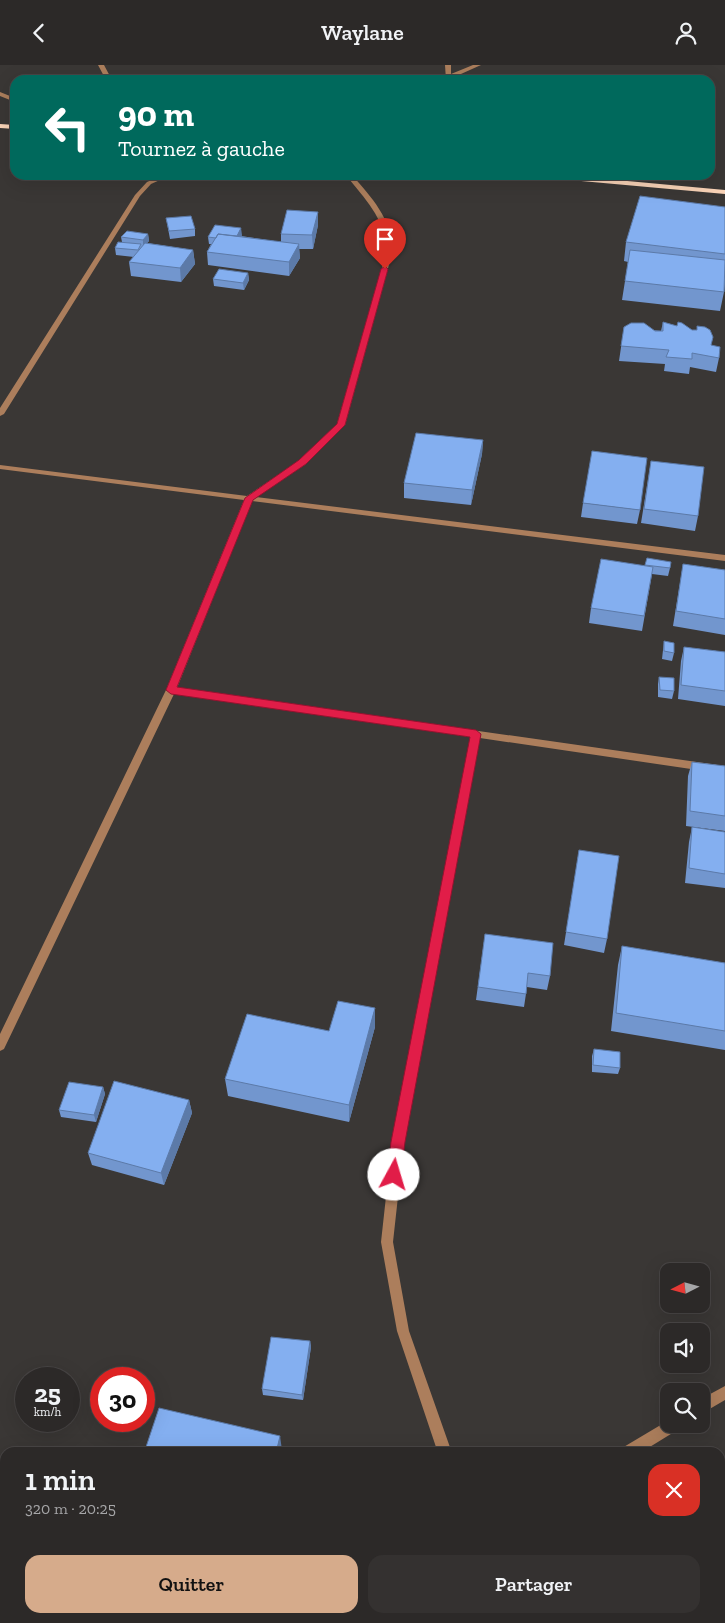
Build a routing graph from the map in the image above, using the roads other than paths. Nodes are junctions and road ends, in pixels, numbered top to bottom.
1 (478, 65) edge
2 (456, 75) edge
3 (156, 180) edge
4 (353, 180) edge
5 (592, 180) edge
6 (725, 192) edge
7 (0, 414) edge
8 (0, 467) edge
9 (249, 498) junction
10 (725, 558) edge
11 (171, 690) junction
12 (476, 734) junction
13 (725, 770) edge
14 (0, 1046) edge
15 (725, 1393) edge
16 (710, 1402) edge
17 (660, 1433) edge
18 (443, 1447) edge
19 (637, 1447) edge

1 - 2 street
3 - 7 street
4 - 9 street
5 - 6 main road
8 - 9 street
9 - 10 street
9 - 11 street
11 - 12 street
11 - 14 street
12 - 13 street
12 - 18 street
15 - 16 street
17 - 19 street

